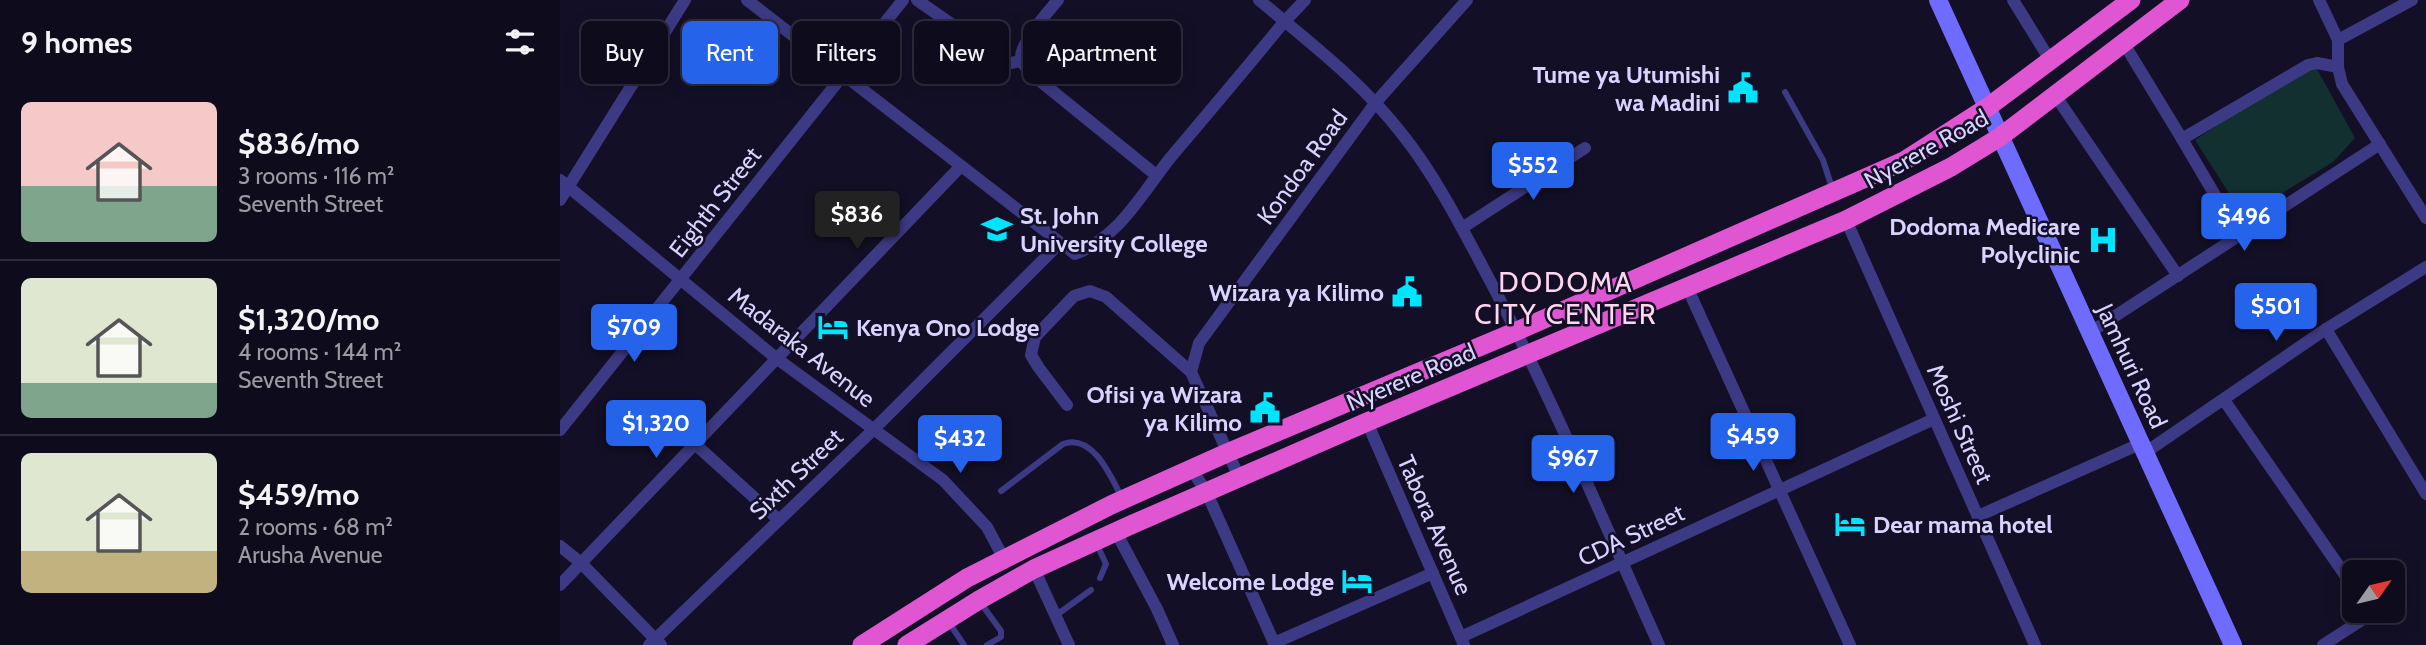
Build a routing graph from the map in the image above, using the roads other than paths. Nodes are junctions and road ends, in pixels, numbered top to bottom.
1 (685, 0) edge
2 (747, 0) edge
3 (902, 0) edge
4 (918, 0) edge
5 (1058, 0) edge
6 (1259, 0) edge
7 (1305, 0) edge
8 (1467, 0) edge
9 (1938, 0) edge
10 (2013, 0) edge
11 (2180, 0) edge
12 (2319, 0) edge
13 (2412, 0) edge
14 (2119, 4) edge
15 (885, 21) edge
16 (1284, 22) junction
17 (792, 35) edge
18 (2338, 40) junction
19 (2123, 42) junction
20 (2050, 60) junction
21 (1021, 61) junction
22 (2337, 67) junction
23 (836, 84) edge
24 (855, 84) edge
25 (1785, 92) dead end
26 (2054, 96) junction
27 (1376, 102) junction
28 (1988, 107) junction
29 (2000, 137) junction
30 (2182, 139) junction
31 (2380, 144) junction
32 (1586, 148) dead end
33 (961, 166) junction
34 (1156, 175) junction
35 (564, 183) edge
36 (1834, 193) junction
37 (560, 200) edge
38 (2426, 218) edge
39 (1846, 220) junction
40 (1462, 229) junction
41 (2239, 236) junction
42 (1060, 243) junction
43 (2426, 267) edge
44 (2178, 276) junction
45 (681, 278) junction
46 (1687, 287) junction
47 (2326, 329) junction
48 (1517, 331) junction
49 (2089, 333) junction
50 (1528, 354) junction
51 (776, 358) junction
52 (1191, 372) junction
53 (2224, 400) junction
54 (1067, 405) dead end
55 (1934, 419) junction
56 (1367, 422) junction
57 (873, 429) junction
58 (560, 430) edge
59 (695, 444) junction
60 (2144, 448) junction
61 (1227, 453) junction
62 (1191, 469) junction
63 (1239, 477) junction
64 (1779, 490) junction
65 (1001, 491) dead end
66 (1206, 491) junction
67 (2426, 494) edge
68 (1123, 500) junction
69 (1978, 516) junction
70 (779, 520) junction
71 (1116, 532) junction
72 (1096, 541) junction
73 (560, 546) edge
74 (1004, 559) junction
75 (1622, 562) junction
76 (581, 563) junction
77 (1034, 569) junction
78 (2342, 571) edge
79 (1433, 573) junction
80 (1100, 578) dead end
81 (560, 585) edge
82 (1091, 590) dead end
83 (979, 600) junction
84 (1055, 615) junction
85 (947, 619) junction
86 (2357, 623) edge
87 (1463, 641) edge
88 (655, 643) edge
89 (1274, 644) edge
90 (862, 645) edge
91 (907, 645) edge
92 (964, 645) edge
93 (987, 645) edge
94 (1069, 645) edge
95 (1173, 645) edge
96 (1659, 645) edge
97 (1850, 645) edge
98 (2035, 645) edge
99 (2233, 645) edge
100 (2323, 645) edge

1 - 35 street
2 - 17 street
3 - 15 street, Eighth Street
4 - 21 street
5 - 21 street
6 - 16 street
7 - 16 street
8 - 27 street, Kondoa Road
9 - 28 main road, Jamhuri Road
10 - 20 street
11 - 19 highway, Nyerere Road
12 - 18 street
13 - 18 street
14 - 20 highway, Nyerere Road
16 - 27 street
16 - 34 street
18 - 22 street
19 - 26 highway, Nyerere Road
19 - 30 street
20 - 28 highway, Nyerere Road
21 - 34 street
22 - 30 street
22 - 31 street
23 - 45 street, Eighth Street
24 - 33 street
25 - 36 lane
26 - 29 highway, Nyerere Road
26 - 44 street
27 - 40 street
27 - 52 street, Kondoa Road
28 - 29 main road, Jamhuri Road
28 - 36 highway, Nyerere Road
29 - 39 highway, Nyerere Road
29 - 49 main road, Jamhuri Road
30 - 41 street
31 - 38 street
31 - 41 street
32 - 40 street
33 - 42 street
33 - 51 street
34 - 42 street
35 - 37 street
35 - 45 street, Madaraka Avenue
36 - 48 highway, Nyerere Road
39 - 46 highway, Nyerere Road
39 - 55 street, Moshi Street
40 - 48 street
41 - 44 street
42 - 57 street, Sixth Street
43 - 47 street
44 - 49 street
45 - 51 street, Madaraka Avenue
45 - 58 street, Eighth Street
46 - 50 highway, Nyerere Road
46 - 64 street
47 - 53 street
47 - 67 street
48 - 50 street
48 - 61 highway, Nyerere Road
49 - 60 main road, Jamhuri Road
50 - 56 highway, Nyerere Road
50 - 75 street
51 - 57 street, Madaraka Avenue
51 - 59 street
52 - 54 street
52 - 61 street
53 - 60 street
53 - 78 street
55 - 64 street, CDA Street
55 - 69 street, Moshi Street
56 - 63 highway, Nyerere Road
56 - 79 street, Tabora Avenue
57 - 70 street, Sixth Street
57 - 74 street, Madaraka Avenue
59 - 70 street
59 - 76 street
60 - 69 street
60 - 99 main road, Jamhuri Road
61 - 62 highway, Nyerere Road
61 - 63 street
62 - 66 street
62 - 68 highway, Nyerere Road
63 - 66 highway, Nyerere Road
64 - 75 street, CDA Street
64 - 97 street
65 - 68 lane
66 - 71 highway, Nyerere Road
66 - 89 street
68 - 74 highway, Nyerere Road
69 - 98 street, Moshi Street
70 - 88 street, Sixth Street
71 - 72 highway, Nyerere Road
71 - 95 street
72 - 77 highway, Nyerere Road
72 - 80 lane
73 - 76 street
74 - 90 highway, Nyerere Road
75 - 87 street, CDA Street
75 - 96 street
76 - 81 street
76 - 88 street
77 - 83 highway, Nyerere Road
77 - 84 street
79 - 87 street, Tabora Avenue
79 - 89 street
82 - 84 lane
83 - 85 highway, Nyerere Road
83 - 93 lane
84 - 94 street
85 - 91 highway, Nyerere Road
85 - 92 lane
86 - 100 street

